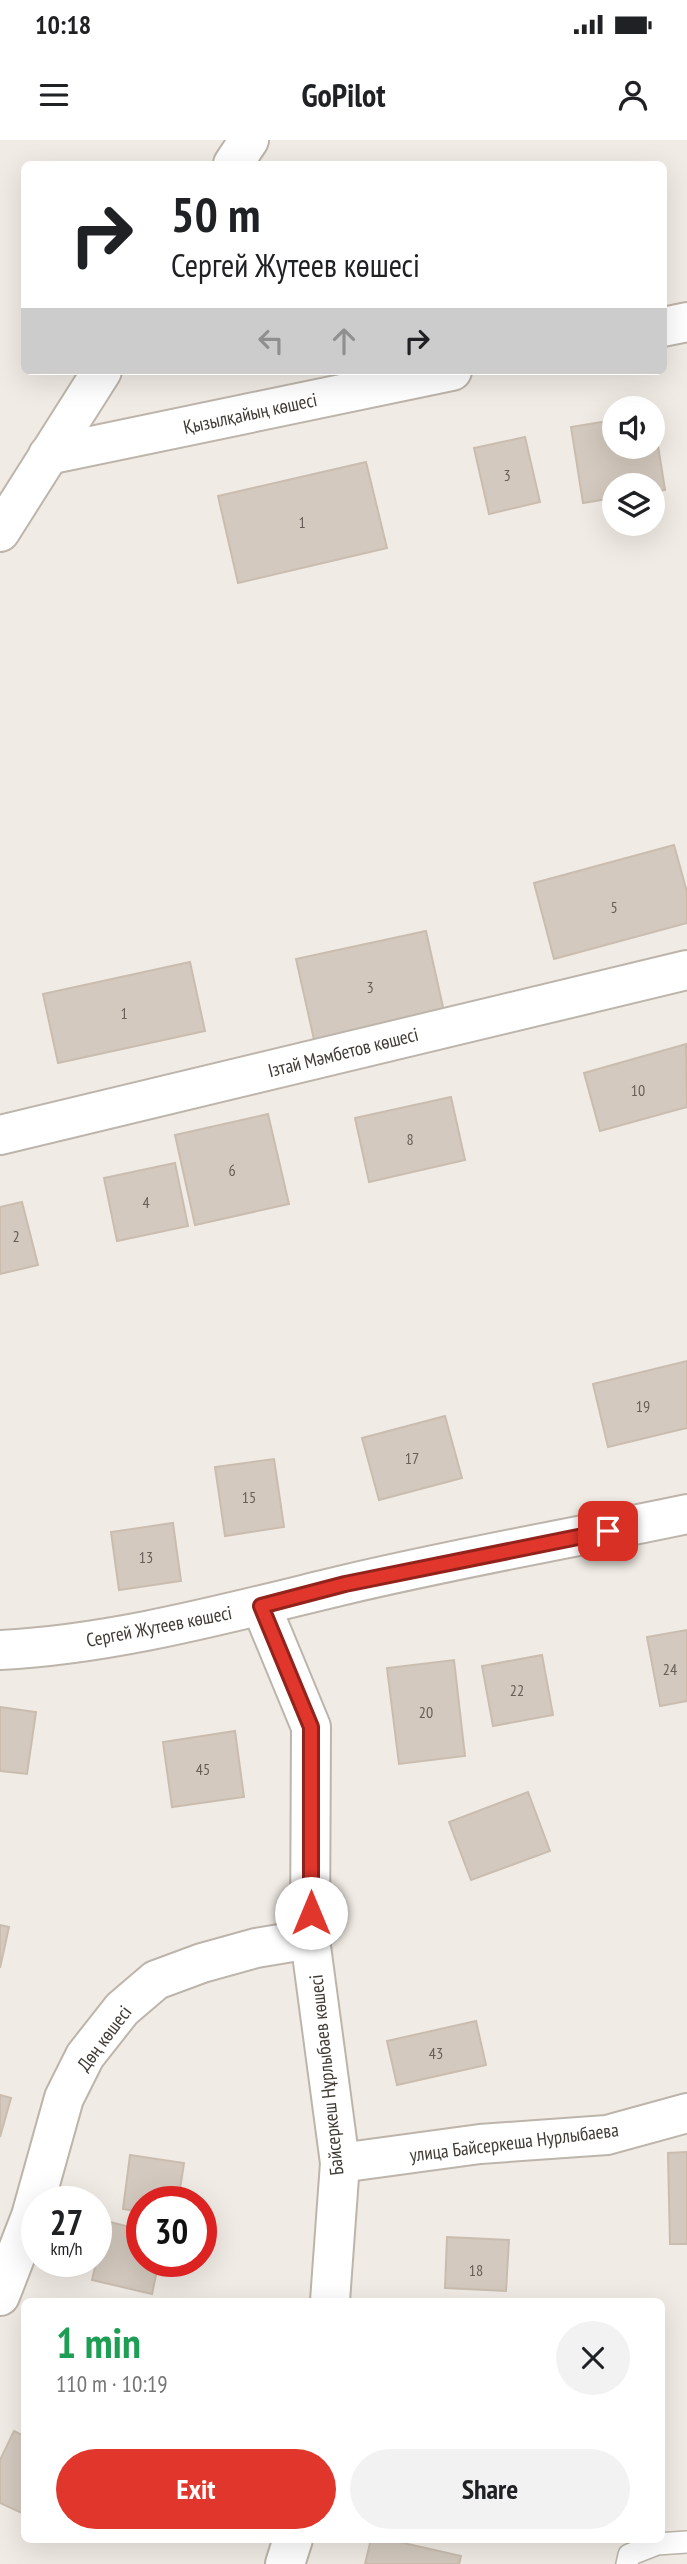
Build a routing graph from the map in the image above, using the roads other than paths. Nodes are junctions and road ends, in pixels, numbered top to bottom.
1 (249, 140) edge
2 (235, 161) edge
3 (687, 322) edge
4 (667, 326) edge
5 (99, 375) edge
6 (433, 375) edge
7 (48, 456) junction
8 (0, 532) edge
9 (687, 970) edge
10 (0, 1135) edge
11 (687, 1514) edge
12 (261, 1606) junction
13 (0, 1650) edge
14 (310, 1939) junction
15 (687, 2113) edge
16 (340, 2163) junction
17 (0, 2296) edge
18 (330, 2298) edge
19 (687, 2542) edge
20 (292, 2543) edge
21 (285, 2564) edge
22 (627, 2564) edge

1 - 2 street
3 - 4 street
5 - 7 street
6 - 7 street, Қызылқайың көшесі
7 - 8 street
9 - 10 street, Ізтай Мәмбетов көшесі
11 - 12 street, Сергей Жутеев көшесі
12 - 13 street, Сергей Жутеев көшесі
12 - 14 street, Байсеркеш Нұрлыбаев көшесі
14 - 16 street, Байсеркеш Нұрлыбаев көшесі
14 - 17 street, Дөң көшесі
15 - 16 street, улица Байсеркеша Нурлыбаева
16 - 18 street, Байсеркеш Нұрлыбаев көшесі
19 - 22 lane
20 - 21 street

